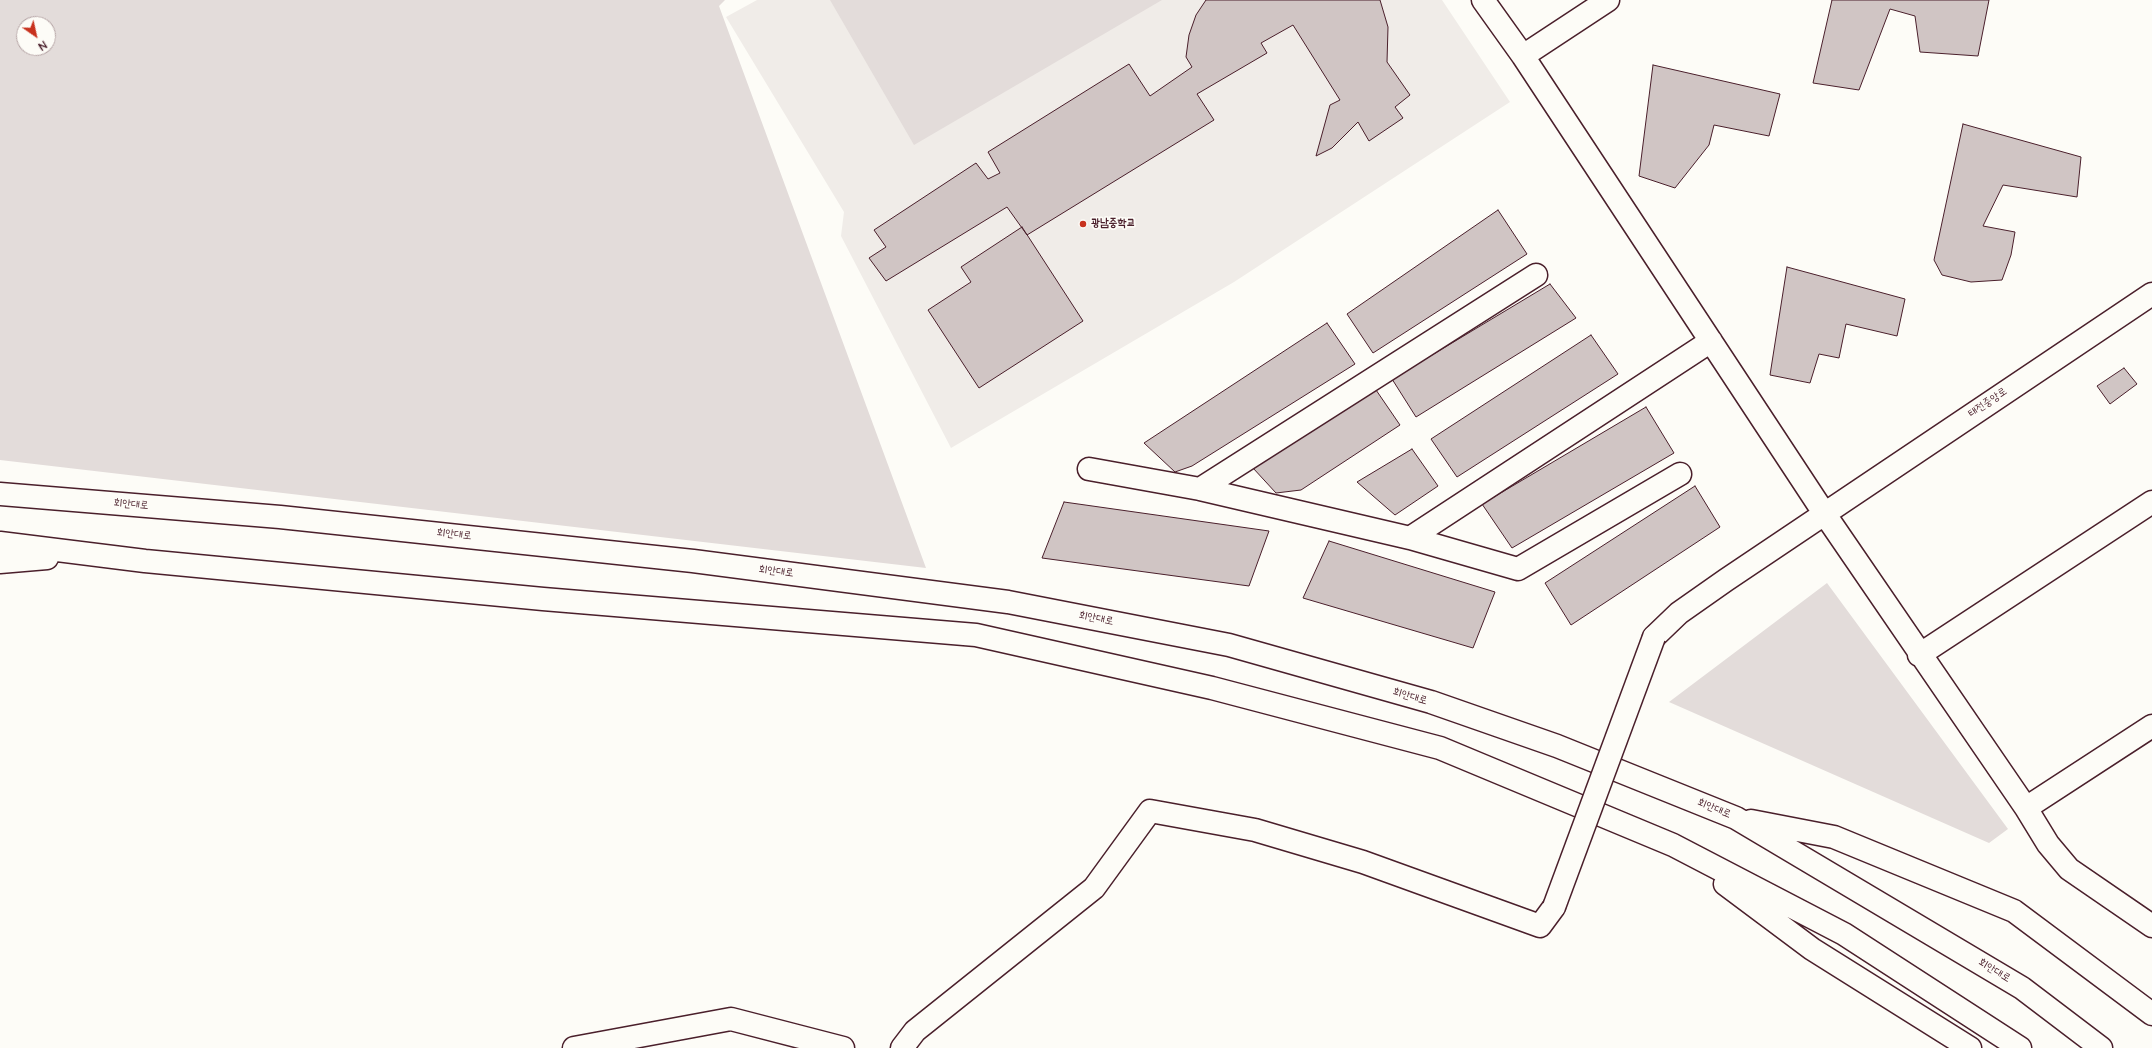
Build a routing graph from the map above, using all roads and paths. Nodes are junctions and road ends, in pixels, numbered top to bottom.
1 (1483, 0) edge
2 (1608, 0) edge
3 (1523, 56) junction
4 (1536, 275) dead end
5 (2152, 294) edge
6 (1711, 341) junction
7 (1089, 469) dead end
8 (1680, 474) dead end
9 (1200, 489) junction
10 (0, 494) edge
11 (2152, 502) edge
12 (1824, 513) junction
13 (1410, 538) junction
14 (0, 543) edge
15 (92, 554) junction
16 (0, 562) edge
17 (1919, 654) junction
18 (2152, 726) edge
19 (2026, 808) junction
20 (1736, 818) junction
21 (1673, 845) junction
22 (2152, 926) edge
23 (2152, 1014) edge
24 (574, 1048) edge
25 (843, 1048) edge
26 (902, 1048) edge
27 (1970, 1048) edge
28 (2020, 1048) edge
29 (2101, 1048) edge

1 - 3 main road
2 - 3 main road
3 - 6 main road
4 - 9 main road
5 - 12 main road, 태전중앙로
6 - 12 main road
6 - 13 main road
7 - 9 main road
8 - 13 main road
9 - 13 main road
10 - 20 main road, 회안대로
11 - 17 main road
12 - 17 main road
12 - 26 main road, 태전중앙로, bridge
14 - 15 main road
15 - 16 main road
15 - 21 main road
17 - 19 main road
18 - 19 main road
19 - 22 main road
20 - 23 main road
20 - 29 main road, 회안대로
21 - 27 main road
21 - 28 main road
24 - 25 main road

